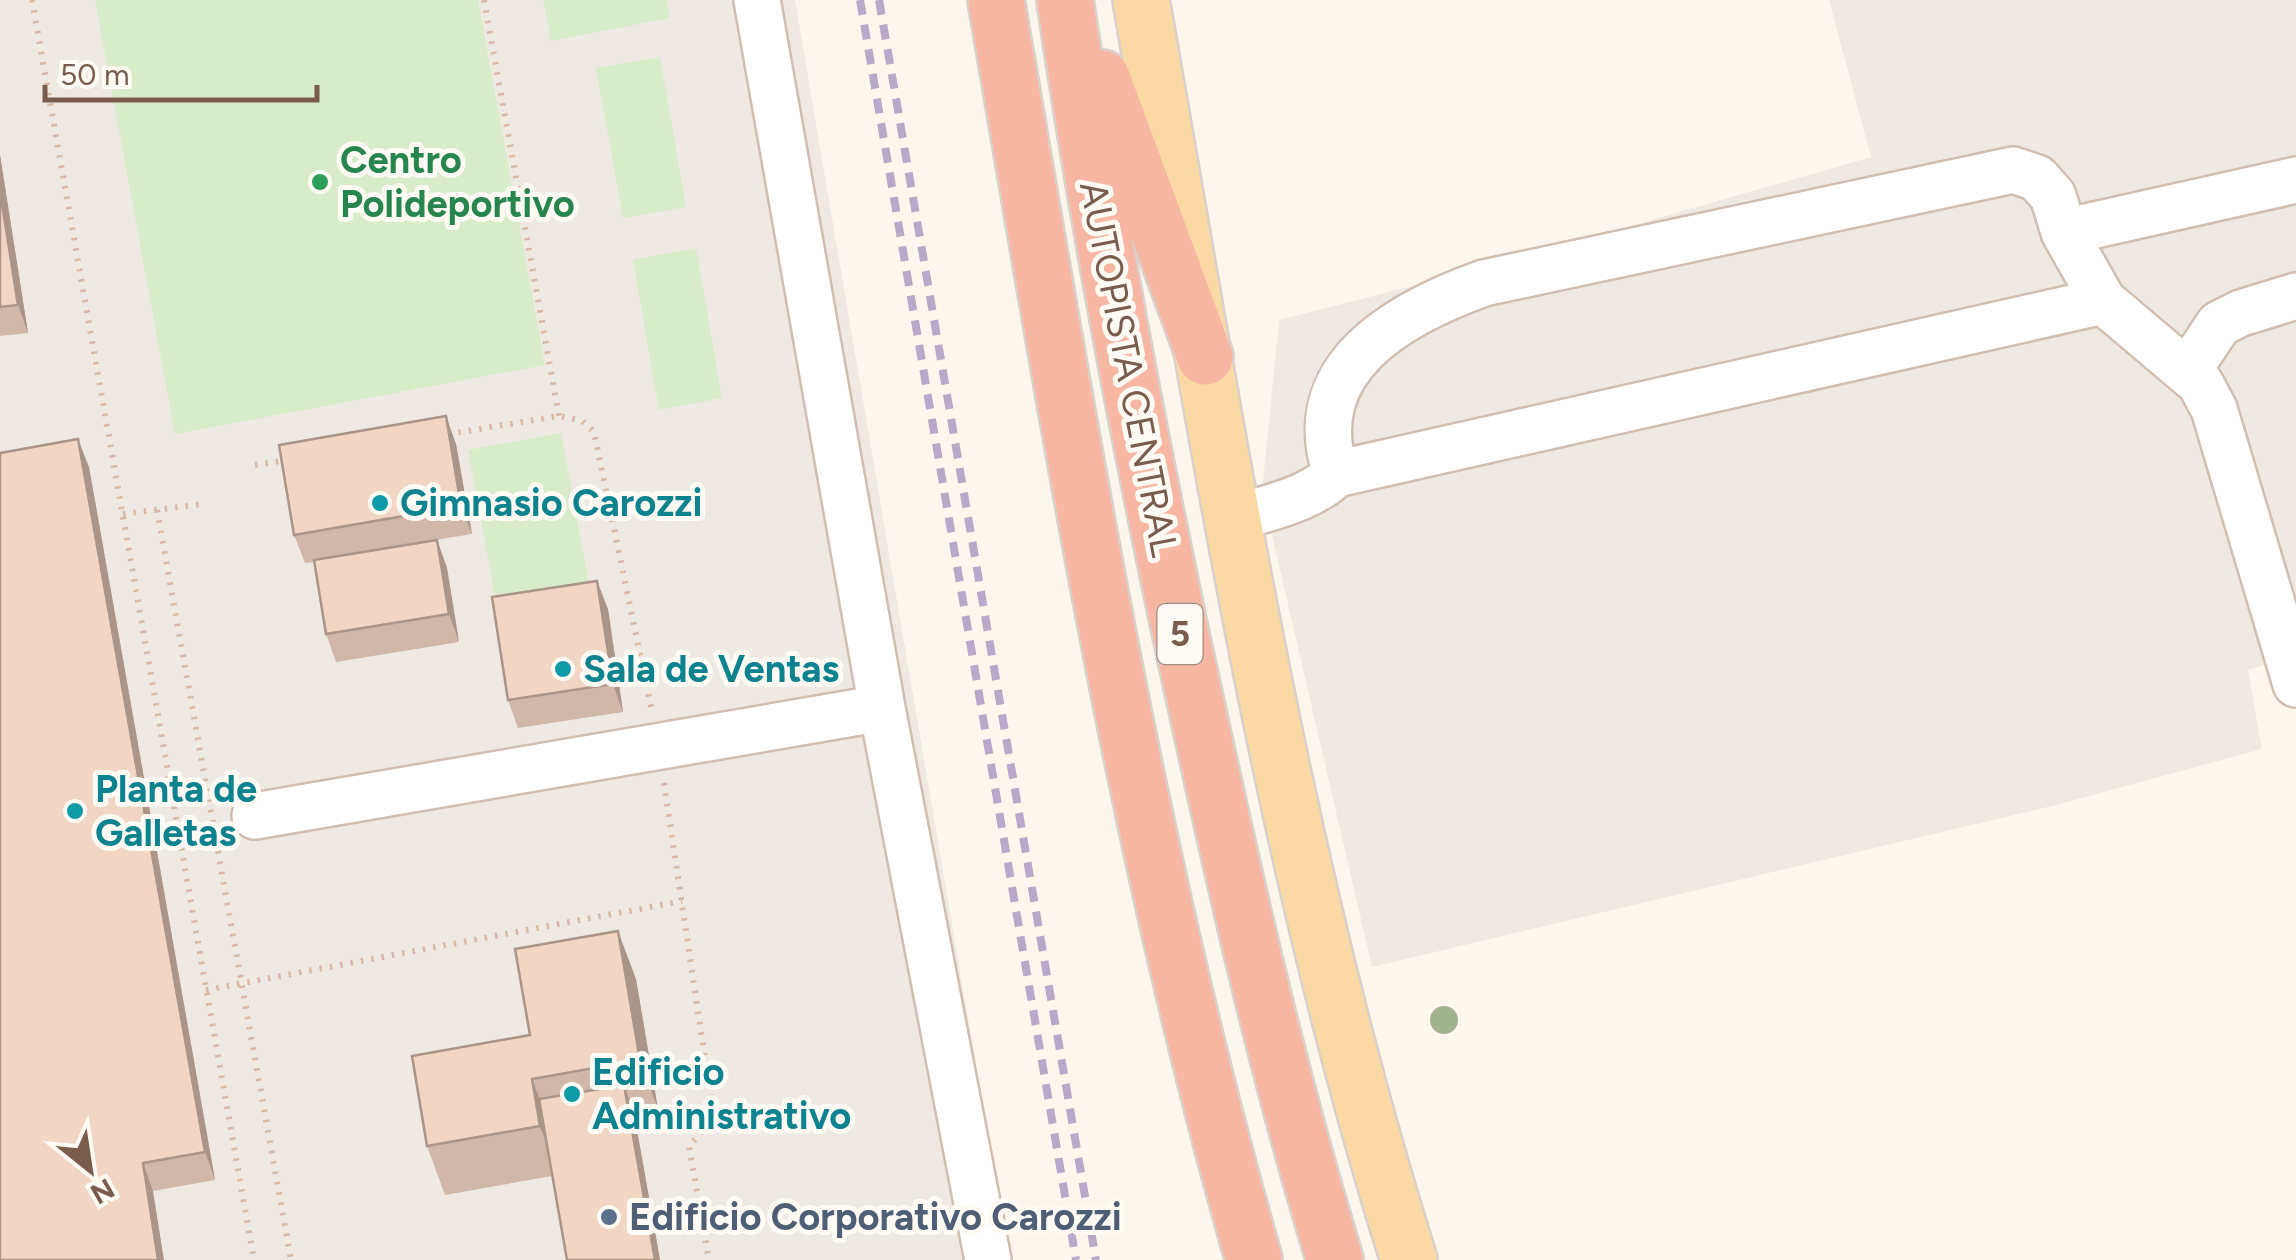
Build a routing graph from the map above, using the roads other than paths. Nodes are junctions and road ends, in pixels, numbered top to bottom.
1 (757, 0) edge
2 (996, 0) edge
3 (1065, 0) edge
4 (1076, 0) edge
5 (1141, 0) edge
6 (2296, 180) edge
7 (2064, 232) junction
8 (2296, 296) edge
9 (2103, 301) junction
10 (1205, 357) junction
11 (2187, 372) junction
12 (1336, 474) junction
13 (1234, 519) junction
14 (2296, 684) edge
15 (882, 708) junction
16 (255, 816) dead end
17 (984, 1252) edge
18 (1254, 1260) edge
19 (1336, 1260) edge
20 (1408, 1260) edge

1 - 15 lane
2 - 18 highway, AUTOPISTA CENTRAL / 5
3 - 19 highway, AUTOPISTA CENTRAL / 5
4 - 10 highway
5 - 10 main road
6 - 7 lane
7 - 9 lane
7 - 12 lane
8 - 11 lane
9 - 11 lane
9 - 12 lane
10 - 13 main road
11 - 14 lane
12 - 13 lane
13 - 20 main road
15 - 16 lane
15 - 17 lane

